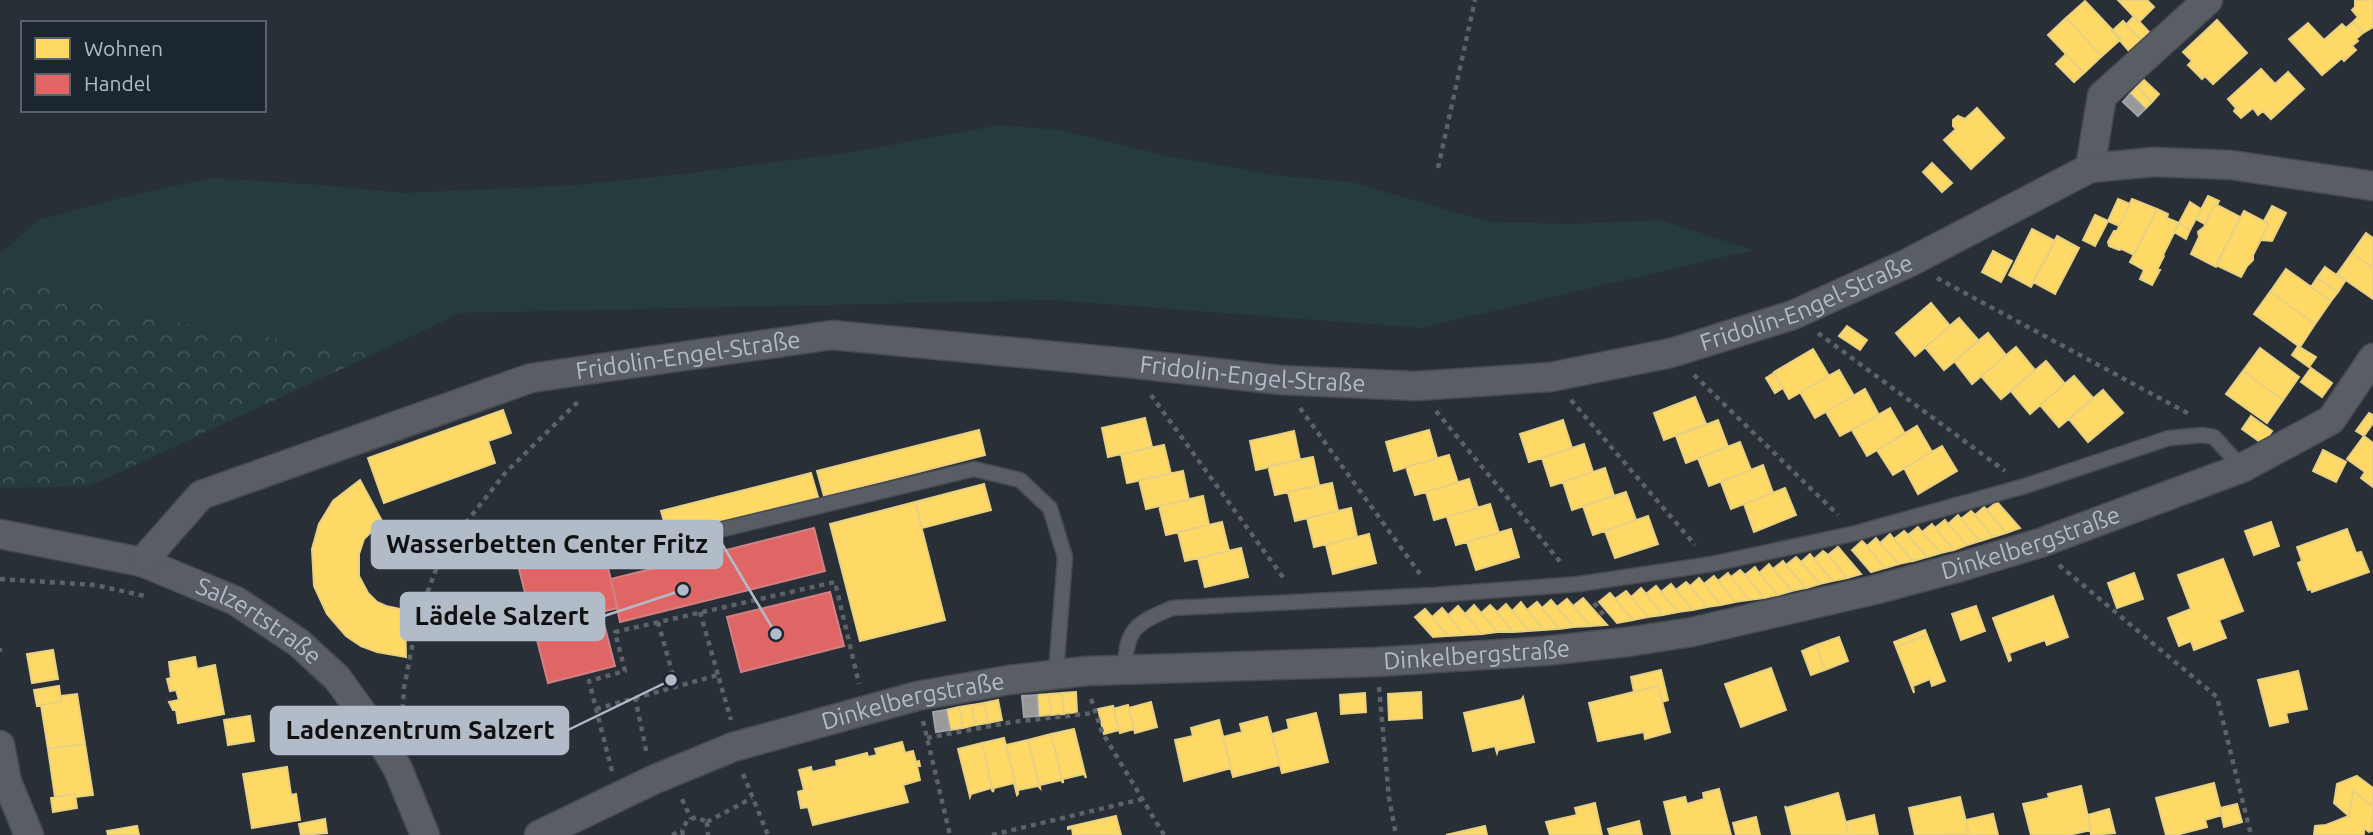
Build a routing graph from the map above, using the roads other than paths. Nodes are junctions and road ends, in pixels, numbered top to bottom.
1 (2208, 0) edge
2 (2090, 168) junction
3 (2373, 186) edge
4 (2373, 358) edge
5 (2242, 468) junction
6 (0, 534) edge
7 (673, 541) dead end
8 (142, 562) junction
9 (1125, 668) junction
10 (1056, 673) junction
11 (0, 745) edge
12 (29, 835) edge
13 (425, 835) edge
14 (539, 835) edge

1 - 2 street
2 - 3 street, Fridolin-Engel-Straße
2 - 8 street, Fridolin-Engel-Straße
4 - 5 street, Dinkelbergstraße
5 - 9 street, Dinkelbergstraße
5 - 9 lane
6 - 8 street, Salzertstraße
7 - 10 lane
8 - 13 street, Salzertstraße
9 - 10 street, Dinkelbergstraße
10 - 14 street, Dinkelbergstraße
11 - 12 street

